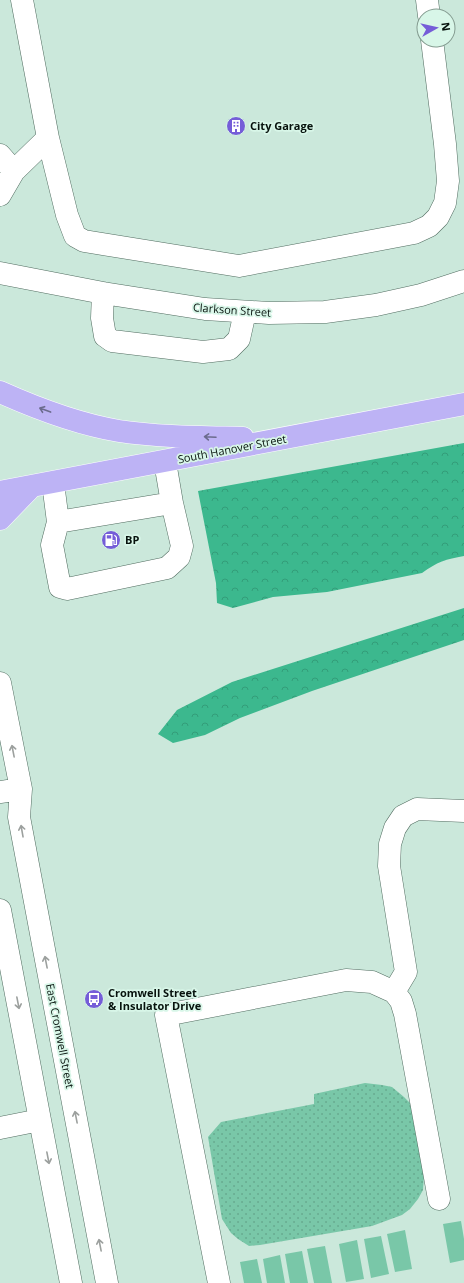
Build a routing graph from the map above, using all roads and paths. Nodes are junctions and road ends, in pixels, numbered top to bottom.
1 (22, 0) edge
2 (433, 48) edge
3 (48, 138) junction
4 (7, 163) edge
5 (0, 194) edge
6 (0, 273) edge
7 (464, 281) edge
8 (103, 293) junction
9 (246, 312) junction
10 (0, 392) edge
11 (464, 404) edge
12 (291, 438) junction
13 (165, 462) junction
14 (53, 483) junction
15 (31, 487) junction
16 (0, 492) edge
17 (172, 503) junction
18 (0, 519) edge
19 (58, 522) junction
20 (0, 683) edge
21 (10, 791) edge
22 (464, 811) edge
23 (0, 910) edge
24 (394, 992) junction
25 (40, 1120) junction
26 (0, 1128) edge
27 (439, 1198) dead end
28 (71, 1283) edge
29 (107, 1283) edge
30 (219, 1283) edge

1 - 3 street
2 - 3 street
3 - 4 street
4 - 5 street
6 - 8 street, Clarkson Street
7 - 9 street, Clarkson Street
8 - 9 street, Clarkson Street
8 - 9 street
12 -> 10 main road
11 - 12 main road, South Hanover Street
12 - 13 main road, South Hanover Street
13 - 14 main road, South Hanover Street
13 - 17 street
14 - 15 main road, South Hanover Street
14 - 19 street
15 - 16 main road, South Hanover Street
15 - 18 main road
17 - 19 street
17 - 19 street
21 -> 20 street, East Cromwell Street
29 -> 21 street, East Cromwell Street
22 - 24 street
23 -> 25 street
24 - 27 street
24 - 30 street
25 - 26 street
25 -> 28 street

